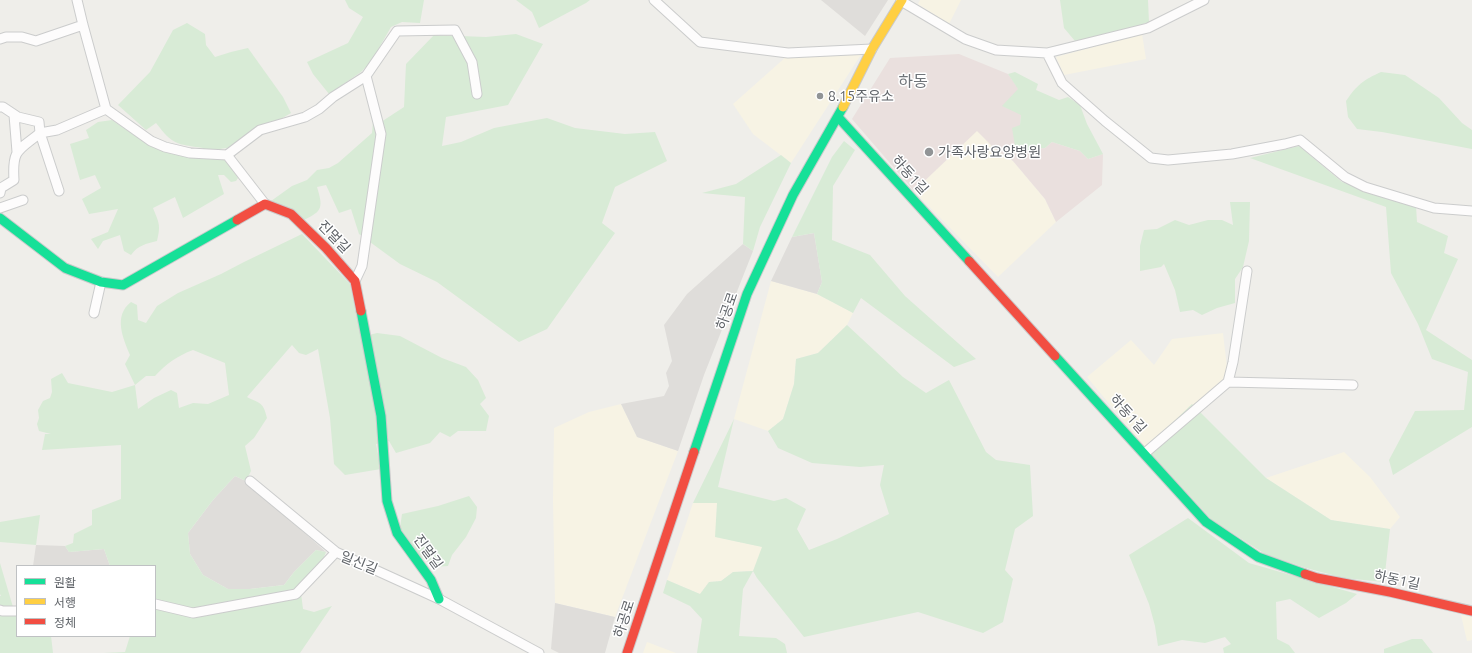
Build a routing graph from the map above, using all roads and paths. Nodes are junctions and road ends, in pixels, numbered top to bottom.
1 (77, 0) edge
2 (654, 0) edge
3 (902, 0) edge
4 (1204, 0) edge
5 (82, 25) junction
6 (0, 39) edge
7 (872, 49) junction
8 (1047, 53) junction
9 (366, 76) junction
10 (478, 94) dead end
11 (0, 107) edge
12 (106, 109) junction
13 (14, 115) junction
14 (838, 117) junction
15 (40, 133) junction
16 (16, 152) junction
17 (227, 155) junction
18 (59, 191) dead end
19 (0, 193) edge
20 (23, 200) dead end
21 (265, 204) junction
22 (0, 208) edge
23 (0, 211) edge
24 (1472, 212) edge
25 (0, 218) edge
26 (12, 228) junction
27 (1247, 272) dead end
28 (355, 281) junction
29 (101, 282) junction
30 (94, 313) dead end
31 (1228, 382) junction
32 (1353, 385) dead end
33 (1145, 453) junction
34 (250, 481) dead end
35 (336, 552) junction
36 (439, 599) junction
37 (156, 604) edge
38 (0, 610) edge
39 (16, 611) edge
40 (1472, 611) edge
41 (539, 653) edge
42 (627, 653) edge

1 - 5 street
2 - 7 street
3 - 7 street, 하공로
3 - 8 street
4 - 8 street
5 - 6 street
5 - 12 street
7 - 14 street, 하공로
8 - 24 street
9 - 10 street
9 - 17 street
9 - 28 street
11 - 13 street
12 - 15 street
12 - 17 street
13 - 15 street
13 - 16 street
14 - 33 street, 하동1길
14 - 42 street, 하공로
15 - 16 street
15 - 18 street
16 - 19 street
17 - 21 street
20 - 22 street
21 - 28 street, 진멀길
21 - 29 street
23 - 26 street
25 - 26 street
26 - 29 street
27 - 31 street
28 - 36 street, 진멀길
29 - 30 street
31 - 32 street
31 - 33 street
33 - 40 street, 하동1길
34 - 35 street
35 - 36 street, 일신길
35 - 37 street, 일신길
36 - 41 street, 일신길
38 - 39 street

